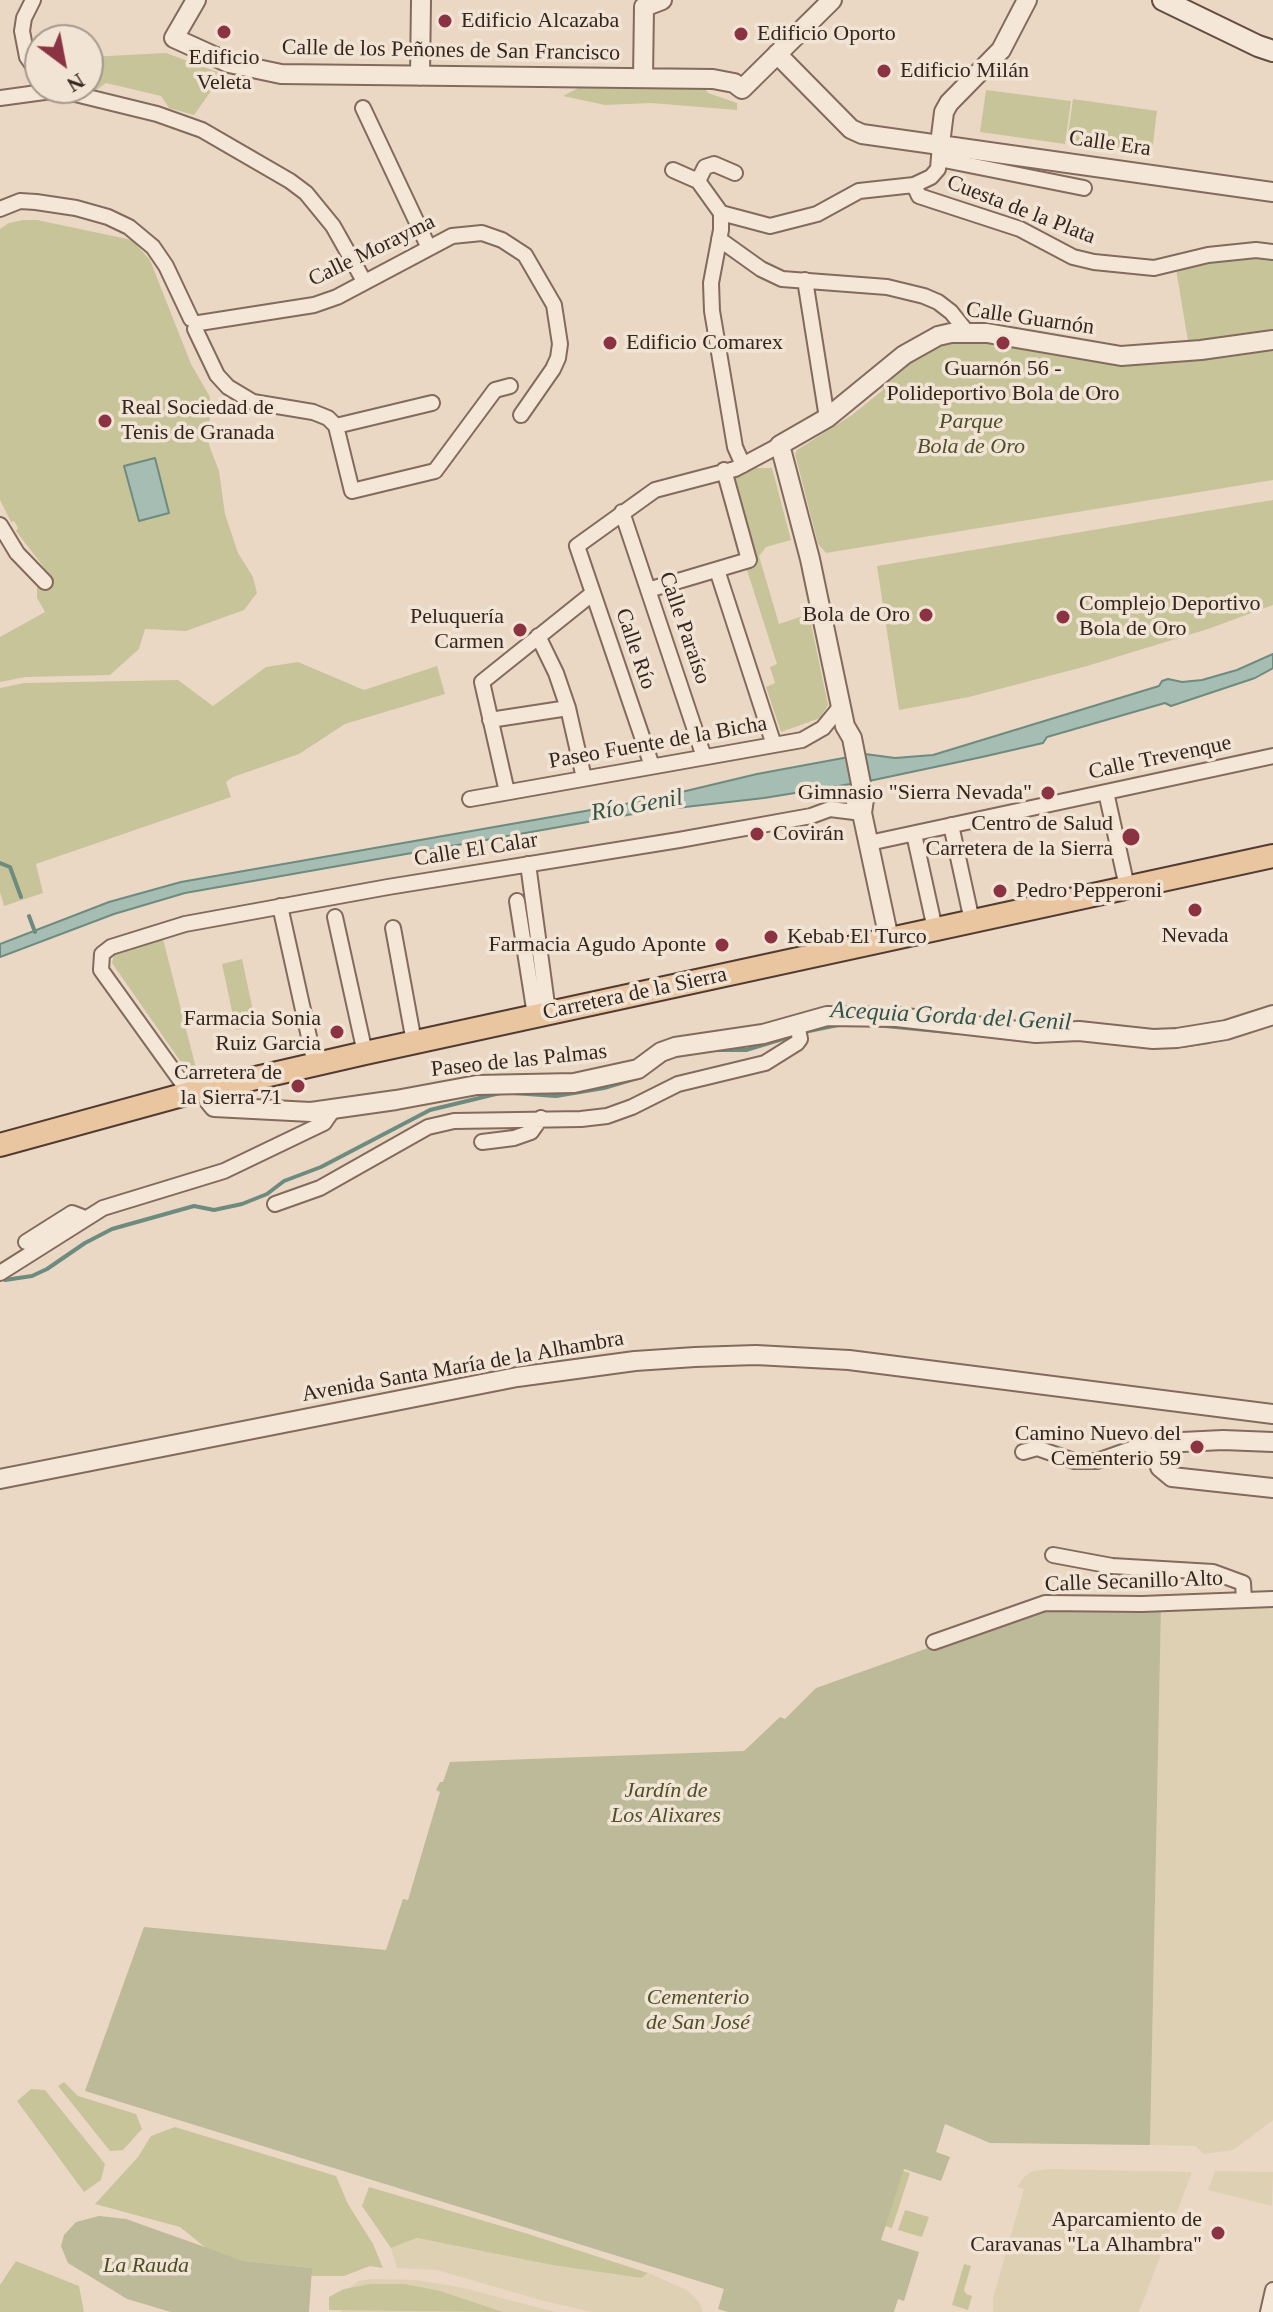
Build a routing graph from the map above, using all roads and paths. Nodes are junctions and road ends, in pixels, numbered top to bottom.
1 (33, 0) edge
2 (196, 0) edge
3 (421, 0) edge
4 (662, 0) edge
5 (818, 0) edge
6 (832, 0) edge
7 (1027, 0) edge
8 (1163, 0) edge
9 (638, 5) edge
10 (24, 41) edge
11 (1273, 51) edge
12 (777, 54) junction
13 (420, 76) junction
14 (639, 78) junction
15 (734, 83) junction
16 (0, 98) edge
17 (363, 108) dead end
18 (940, 152) junction
19 (673, 170) dead end
20 (735, 173) dead end
21 (698, 181) junction
22 (914, 185) junction
23 (1084, 188) dead end
24 (1273, 192) edge
25 (0, 209) edge
26 (721, 213) junction
27 (719, 239) junction
28 (428, 246) junction
29 (1273, 252) edge
30 (805, 280) junction
31 (364, 281) junction
32 (195, 324) junction
33 (967, 332) junction
34 (1273, 340) edge
35 (510, 386) dead end
36 (432, 403) dead end
37 (521, 415) dead end
38 (827, 418) junction
39 (336, 426) junction
40 (780, 445) junction
41 (743, 465) junction
42 (724, 470) junction
43 (622, 512) junction
44 (2, 532) edge
45 (577, 546) joint
46 (717, 570) junction
47 (45, 582) dead end
48 (648, 590) junction
49 (593, 593) junction
50 (538, 636) junction
51 (841, 706) junction
52 (568, 708) junction
53 (490, 720) junction
54 (774, 745) junction
55 (1273, 756) edge
56 (704, 757) junction
57 (652, 766) junction
58 (584, 778) junction
59 (507, 792) junction
60 (1106, 792) junction
61 (470, 799) dead end
62 (861, 804) junction
63 (951, 825) junction
64 (914, 834) junction
65 (869, 843) junction
66 (1273, 856) edge
67 (528, 864) junction
68 (1127, 887) junction
69 (517, 901) dead end
70 (280, 906) junction
71 (335, 917) dead end
72 (972, 921) junction
73 (393, 928) dead end
74 (935, 929) junction
75 (889, 939) junction
76 (542, 1014) junction
77 (1273, 1015) edge
78 (799, 1031) junction
79 (414, 1042) junction
80 (365, 1053) junction
81 (315, 1064) junction
82 (196, 1091) junction
83 (333, 1110) junction
84 (541, 1118) junction
85 (482, 1142) dead end
86 (0, 1145) edge
87 (275, 1204) dead end
88 (85, 1218) junction
89 (26, 1242) dead end
90 (0, 1273) edge
91 (1273, 1414) edge
92 (1273, 1442) edge
93 (1162, 1450) junction
94 (1023, 1452) dead end
95 (0, 1479) edge
96 (1273, 1488) edge
97 (1053, 1555) dead end
98 (1273, 1599) edge
99 (1244, 1600) junction
100 (934, 1642) dead end
101 (1273, 2290) edge
102 (1268, 2312) edge

1 - 10 street
2 - 13 street, Calle de los Peñones de San Francisco
3 - 13 street
4 - 9 street
5 - 15 street
6 - 12 street
7 - 18 street
8 - 11 main road
9 - 14 street
12 - 15 street
12 - 18 street
13 - 14 street, Calle de los Peñones de San Francisco
14 - 15 street, Calle de los Peñones de San Francisco
16 - 31 street
17 - 28 street
18 - 22 street
18 - 23 street, Calle Era
18 - 24 street, Calle Era
19 - 21 street
20 - 21 street
21 - 26 street
22 - 26 street, Cuesta de la Plata
22 - 29 street, Cuesta de la Plata
25 - 32 street
26 - 27 street
27 - 30 street
27 - 41 street
28 - 31 street, Calle Morayma
28 - 37 street, Calle Morayma
30 - 33 street
30 - 38 street
31 - 32 street, Calle Morayma
32 - 39 street
33 - 34 street, Calle Guarnón
33 - 38 street, Calle Guarnón
35 - 39 street
36 - 39 street
38 - 40 street, Calle Guarnón
40 - 41 street, Calle Guarnón
40 - 51 street
41 - 42 street, Calle Guarnón
42 - 43 street, Calle Guarnón
42 - 46 street
43 - 45 street, Calle Guarnón
43 - 48 street, Calle Paraíso
44 - 47 street
45 - 49 street, Calle Río
46 - 48 street
46 - 54 street
48 - 56 street, Calle Paraíso
49 - 50 street
49 - 57 street, Calle Río
50 - 52 street
50 - 53 street
51 - 54 street, Paseo Fuente de la Bicha
51 - 62 street
52 - 53 street
52 - 58 street
53 - 59 street
54 - 56 street, Paseo Fuente de la Bicha
55 - 60 street, Calle Trevenque
56 - 57 street, Paseo Fuente de la Bicha
57 - 58 street, Paseo Fuente de la Bicha
58 - 59 street, Paseo Fuente de la Bicha
59 - 61 street, Paseo Fuente de la Bicha
60 - 63 street, Calle Trevenque
60 - 68 street
62 - 65 street
62 - 67 street, Calle El Calar
63 - 64 street, Calle Trevenque
63 - 72 street
64 - 65 street, Calle Trevenque
64 - 74 street
65 - 75 street
66 - 68 main road, Carretera de la Sierra
67 - 70 street, Calle El Calar
67 - 76 street
68 - 72 main road, Carretera de la Sierra
69 - 76 street
70 - 81 street
70 - 82 street, Calle El Calar
71 - 80 street
72 - 74 main road, Carretera de la Sierra
73 - 79 street
74 - 75 main road, Carretera de la Sierra
75 - 76 main road, Carretera de la Sierra
76 - 79 main road, Carretera de la Sierra
77 - 78 street, Paseo de las Palmas
78 - 83 street, Paseo de las Palmas
78 - 84 street, Paseo de las Palmas
79 - 80 main road, Carretera de la Sierra
80 - 81 main road, Carretera de la Sierra
81 - 82 main road, Carretera de la Sierra
82 - 83 street, Paseo de las Palmas
82 - 86 main road, Carretera de la Sierra
83 - 88 street, Paseo de las Palmas
84 - 85 street
84 - 87 street, Paseo de las Palmas
88 - 89 street, Paseo de las Palmas
88 - 90 street
91 - 95 street, Avenida Santa María de la Alhambra
92 - 93 street
93 - 94 street
93 - 96 street
97 - 99 street, Calle Secanillo Alto
98 - 99 street, Calle Secanillo Alto
99 - 100 street, Calle Secanillo Alto
101 - 102 street

